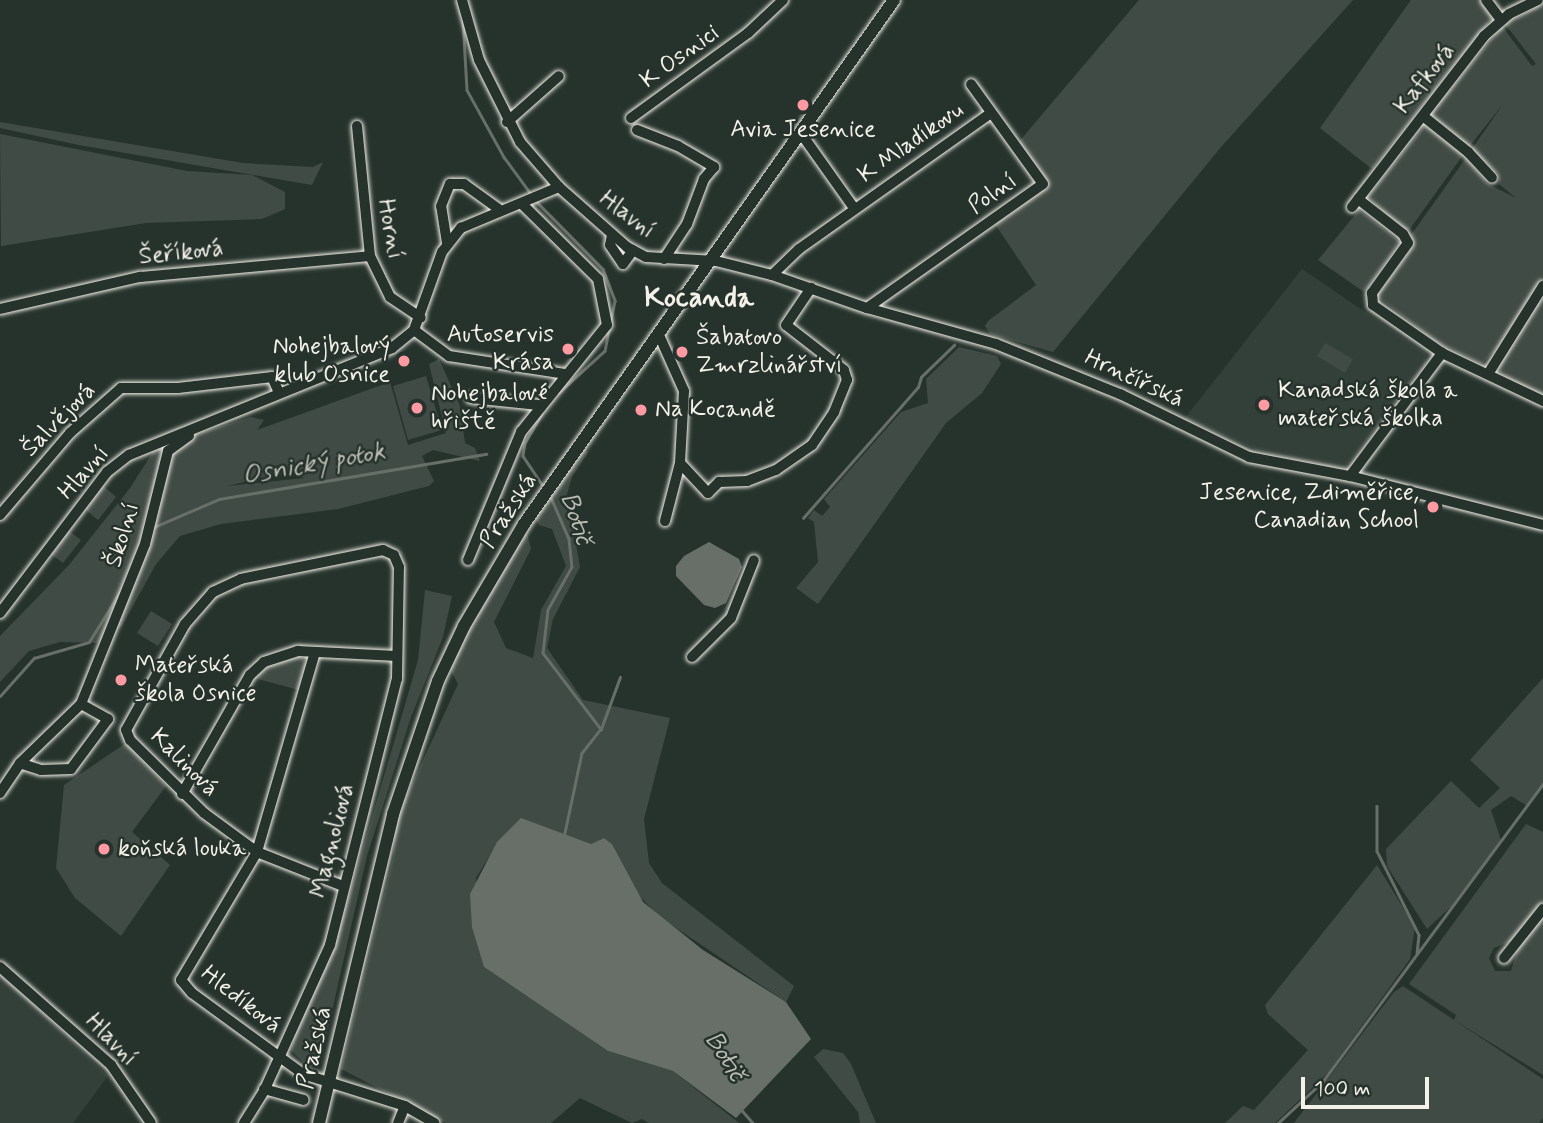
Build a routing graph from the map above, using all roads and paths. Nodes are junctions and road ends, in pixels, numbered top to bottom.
1 (783, 0) edge
2 (894, 0) edge
3 (1486, 0) edge
4 (1538, 0) edge
5 (464, 4) edge
6 (1501, 20) junction
7 (559, 76) dead end
8 (971, 84) dead end
9 (991, 113) junction
10 (1423, 116) junction
11 (631, 118) dead end
12 (507, 122) junction
13 (357, 126) dead end
14 (637, 130) dead end
15 (800, 132) junction
16 (1492, 178) dead end
17 (559, 187) junction
18 (526, 201) junction
19 (854, 208) junction
20 (500, 210) junction
21 (612, 235) junction
22 (447, 243) junction
23 (633, 250) junction
24 (370, 256) junction
25 (664, 259) junction
26 (709, 261) junction
27 (772, 275) junction
28 (1543, 286) edge
29 (811, 288) junction
30 (867, 308) junction
31 (0, 309) edge
32 (421, 318) junction
33 (414, 330) junction
34 (659, 335) junction
35 (1442, 353) junction
36 (565, 374) junction
37 (1488, 374) junction
38 (279, 393) junction
39 (471, 398) dead end
40 (1543, 401) edge
41 (539, 405) junction
42 (237, 410) junction
43 (680, 463) junction
44 (1350, 477) junction
45 (0, 515) edge
46 (665, 521) dead end
47 (1543, 525) edge
48 (394, 555) joint
49 (468, 560) dead end
50 (754, 560) dead end
51 (0, 612) edge
52 (315, 652) junction
53 (397, 656) junction
54 (692, 657) dead end
55 (81, 704) junction
56 (20, 763) junction
57 (0, 793) edge
58 (182, 794) junction
59 (257, 852) junction
60 (343, 886) junction
61 (1543, 909) edge
62 (1504, 958) dead end
63 (0, 967) edge
64 (279, 1057) junction
65 (329, 1081) junction
66 (264, 1089) junction
67 (304, 1100) dead end
68 (405, 1106) junction
69 (151, 1123) edge
70 (244, 1123) edge
71 (319, 1123) edge
72 (397, 1123) edge
73 (435, 1123) edge

1 - 11 street, K Osnici
2 - 15 main road, Pražská
3 - 6 street
4 - 6 street, Kafková
5 - 12 street, Hlavní
6 - 10 street, Kafková
7 - 12 street
8 - 9 street, Polní
9 - 19 street, K Mladíkovu
9 - 30 street, Polní
10 - 16 street
10 - 35 street, Kafková
12 - 17 street, Hlavní
13 - 24 street, Horní
14 - 25 street
15 - 19 street, K Mladíkovu
15 - 26 main road, Pražská
17 - 18 street
17 - 21 street, Hlavní
18 - 20 street
18 - 36 street
19 - 27 street, K Mladíkovu
20 - 22 street
20 - 22 street
21 - 23 street, Hlavní
21 - 23 street
22 - 32 street
23 - 25 street, Hlavní
24 - 31 street, Šeříková
24 - 32 street, Horní
25 - 26 street, Hlavní
26 - 27 street, Hrnčířská
26 - 34 main road, Pražská
27 - 29 street, Hrnčířská
28 - 37 street
29 - 30 street, Hrnčířská
29 - 43 street
30 - 44 street, Hrnčířská
32 - 33 street
33 - 36 street
33 - 38 street
34 - 43 street
34 - 65 main road, Pražská
35 - 37 street
35 - 44 street
36 - 41 street
37 - 40 street
38 - 42 street
38 - 45 street, Šalvějová
39 - 41 street
41 - 49 street
42 - 51 street, Hlavní
42 - 55 street, Školní
43 - 46 street
44 - 47 street, Hrnčířská
48 - 53 street, Magnoliová
48 - 58 street, Kalinová
50 - 54 street
52 - 53 street
52 - 58 street
52 - 59 street, Hledíková
53 - 60 street, Magnoliová
55 - 56 street, Školní
55 - 56 street
56 - 57 street, Školní
58 - 59 street, Kalinová
59 - 60 street, Kalinová
59 - 64 street, Hledíková
60 - 64 street, Magnoliová
61 - 62 street
63 - 69 street, Hlavní
64 - 65 street, Hledíková
64 - 66 street, Magnoliová
65 - 68 street, Hledíková
65 - 71 main road, Pražská
66 - 67 street
66 - 70 street, Magnoliová
68 - 72 street
68 - 73 street, Hledíková

